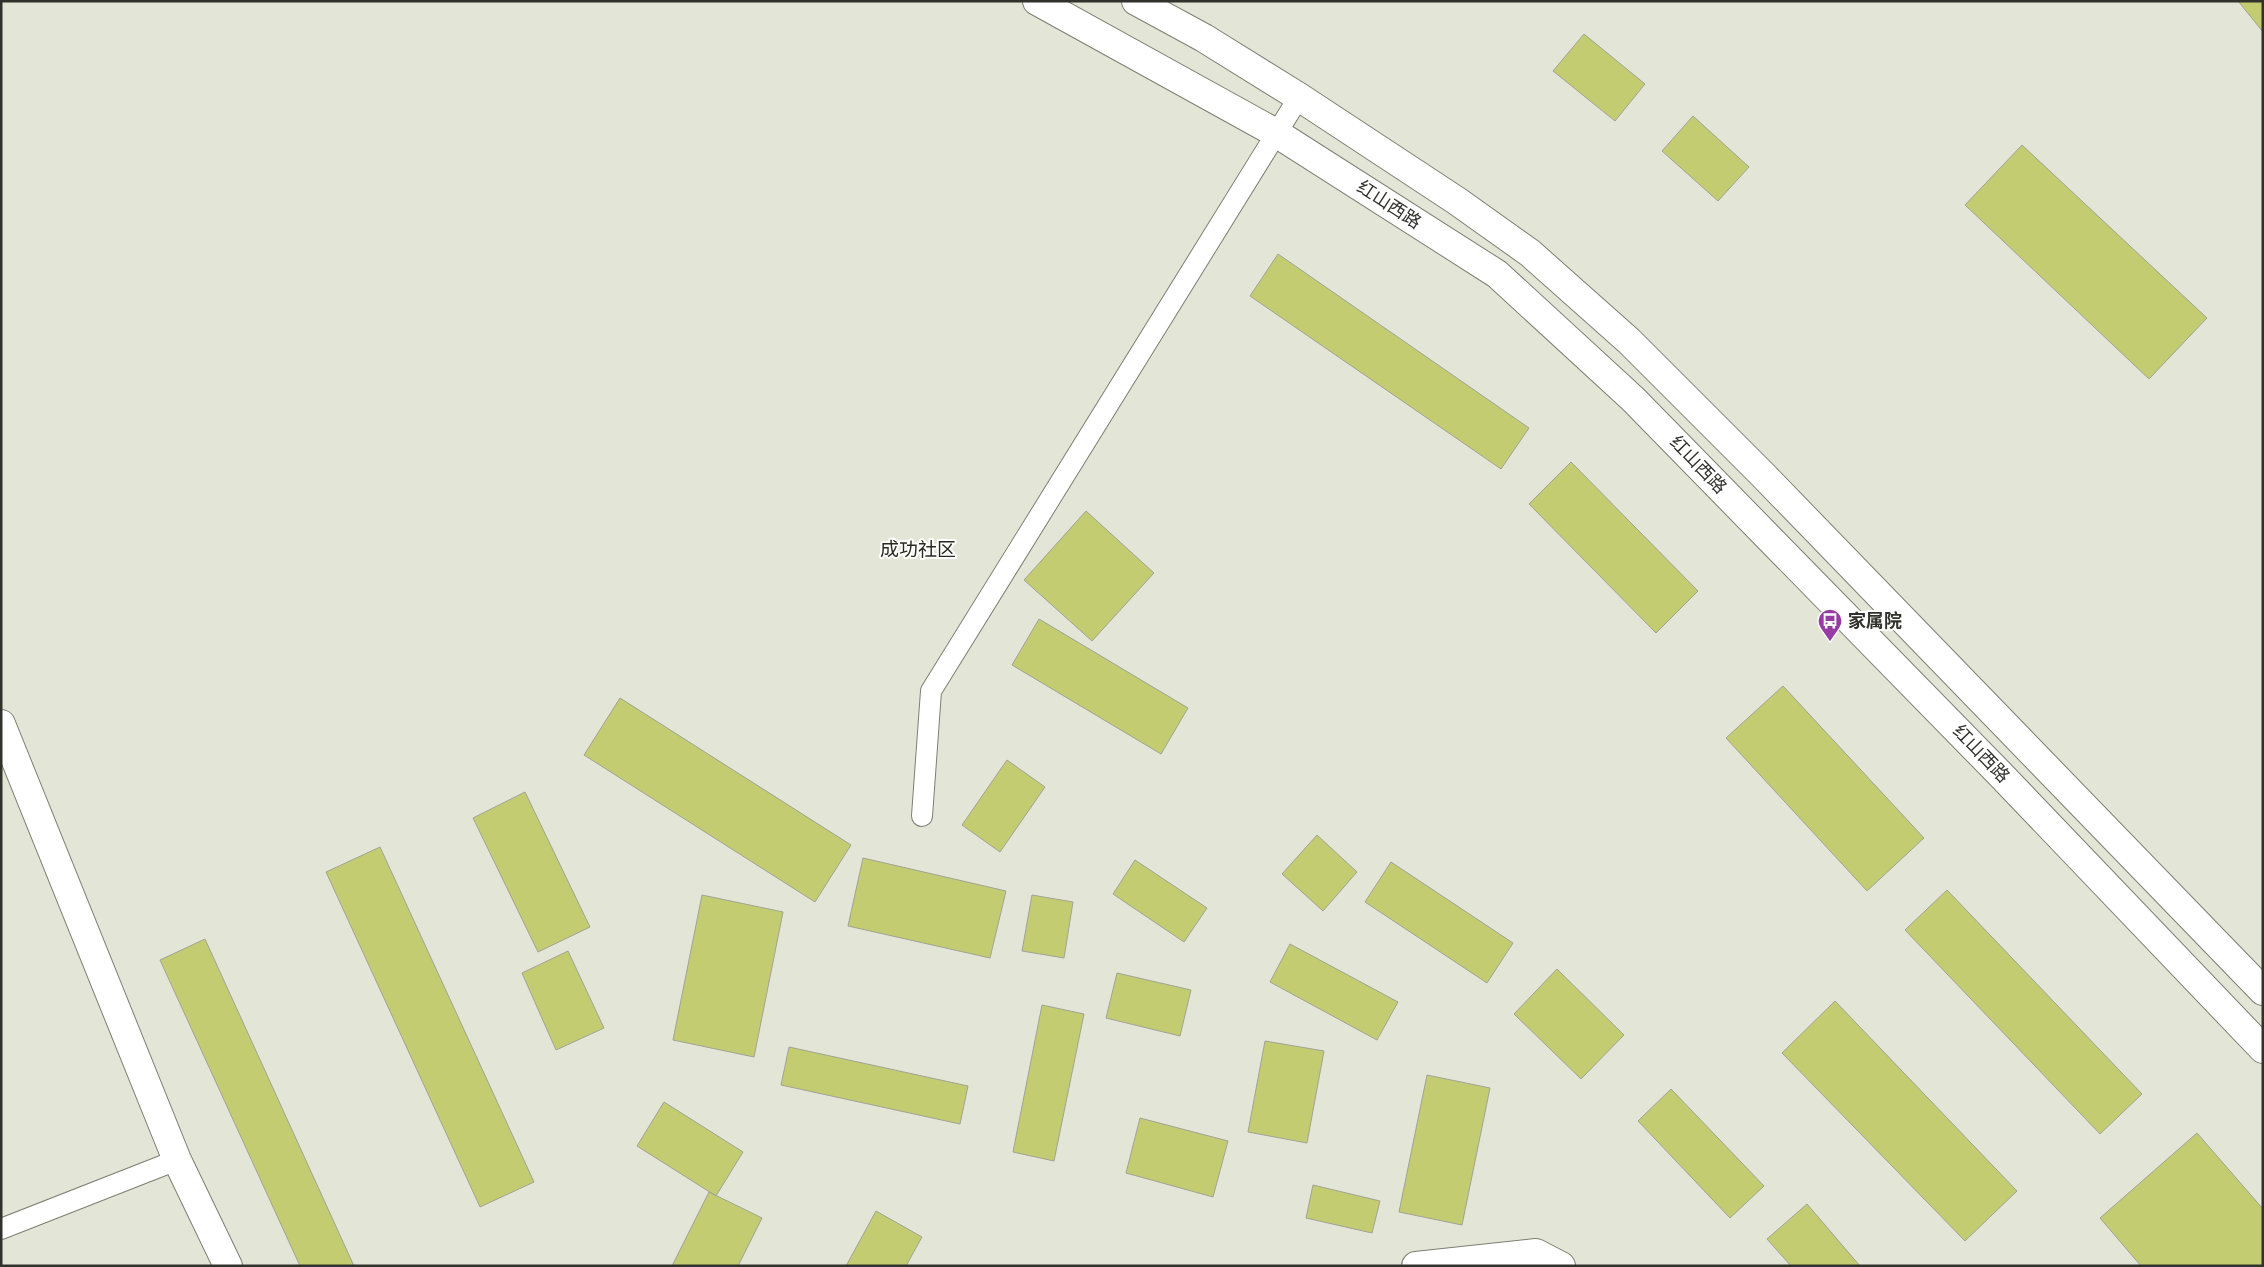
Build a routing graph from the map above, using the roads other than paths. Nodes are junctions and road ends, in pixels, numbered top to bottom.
1 (1037, 1) edge
2 (1136, 1) edge
3 (1299, 97) junction
4 (1276, 133) junction
5 (1, 724) edge
6 (922, 816) dead end
7 (2263, 991) edge
8 (2263, 1049) edge
9 (177, 1160) junction
10 (1, 1229) edge
11 (228, 1266) edge
12 (1416, 1266) edge
13 (1561, 1266) edge

1 - 4 main road, 红山西路
2 - 3 main road
3 - 4 lane
3 - 7 main road
4 - 6 lane
4 - 8 main road, 红山西路
5 - 9 main road
9 - 10 lane
9 - 11 main road
12 - 13 main road

